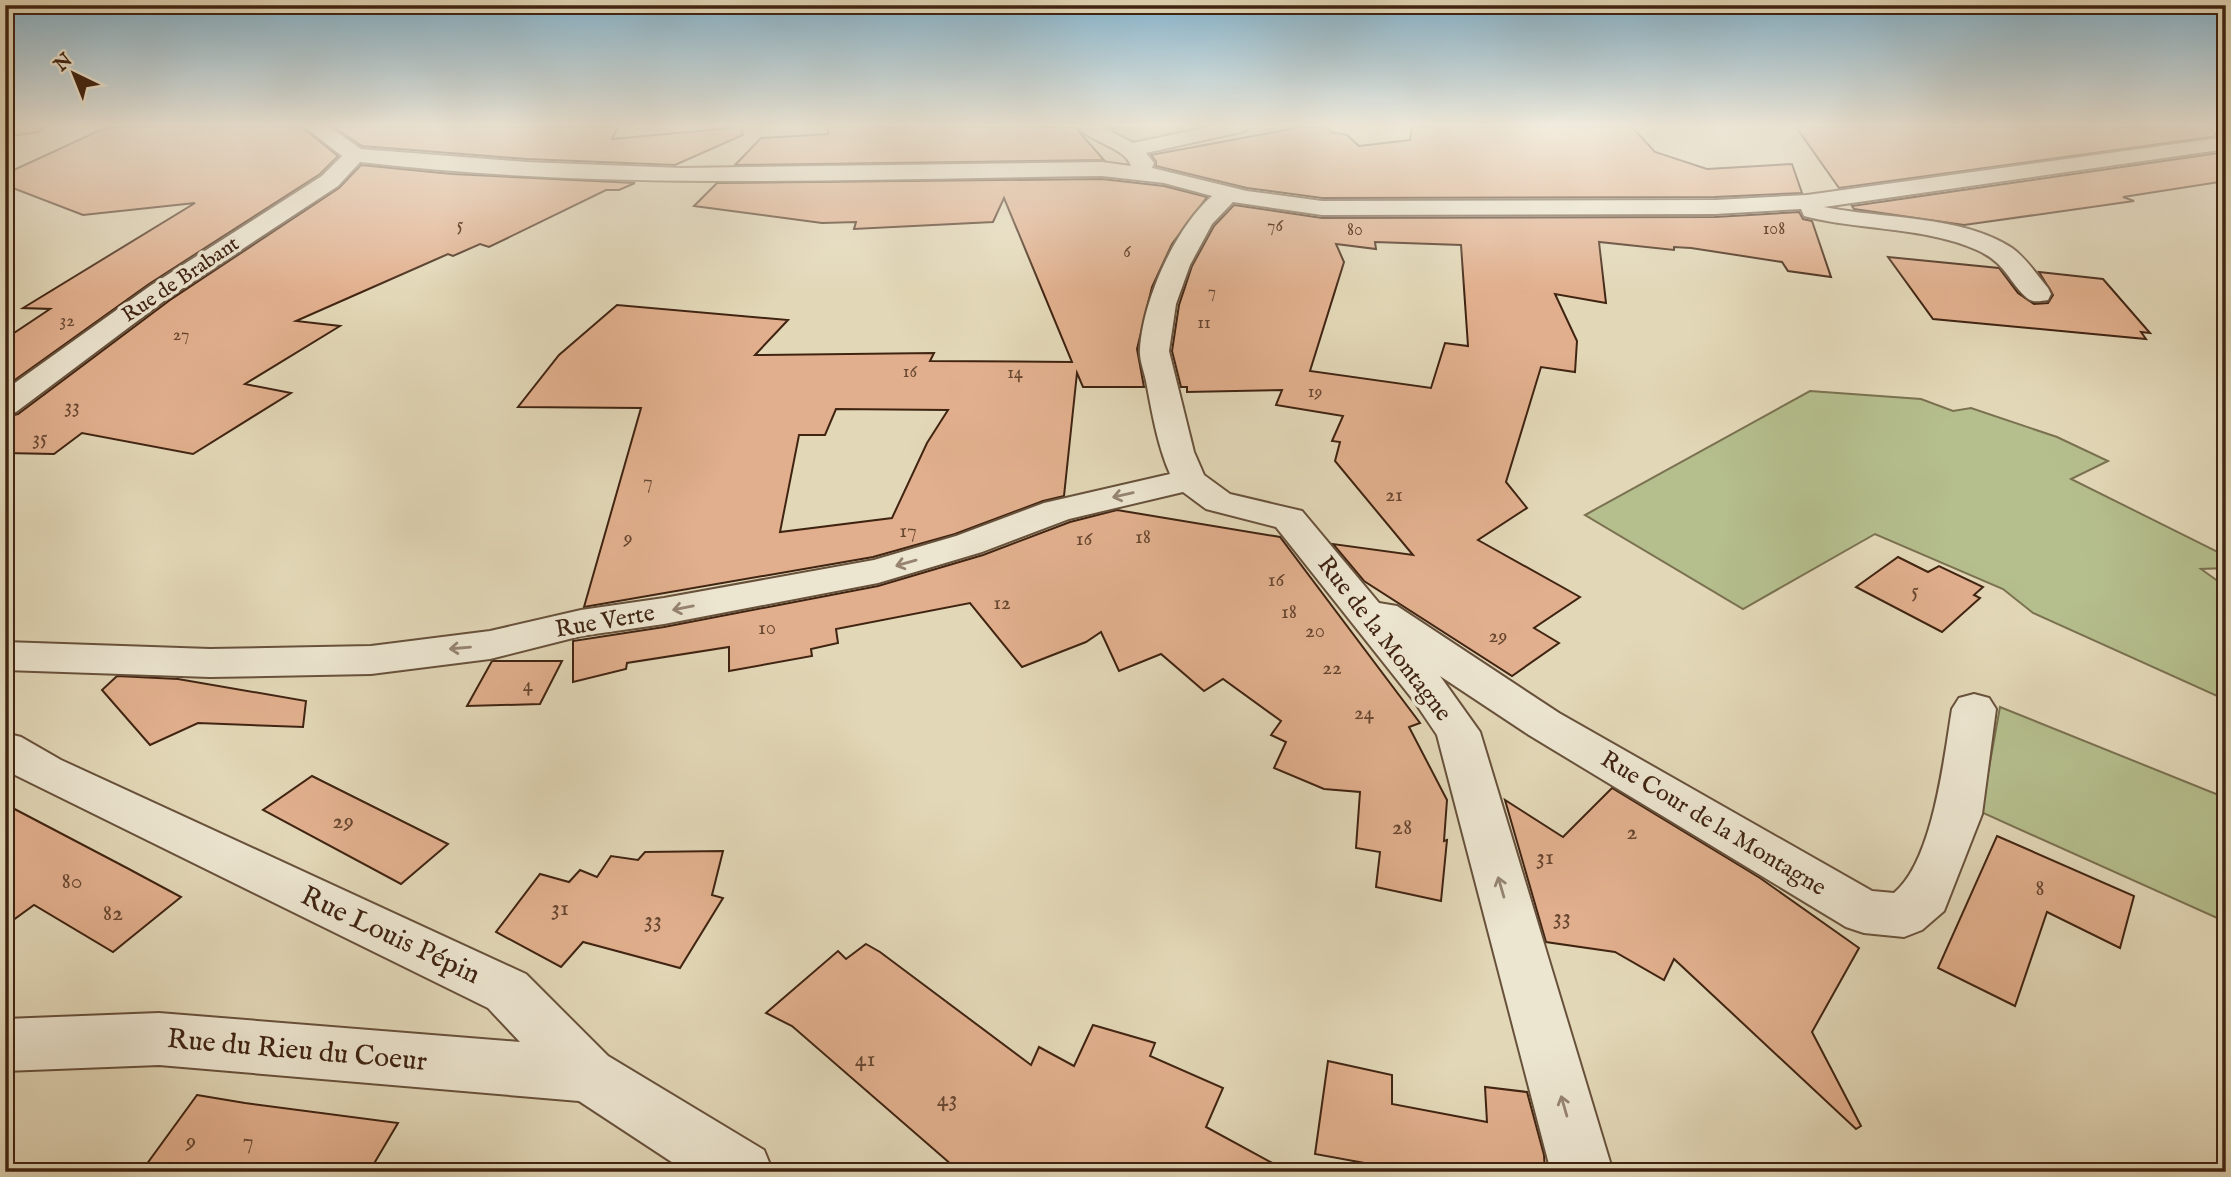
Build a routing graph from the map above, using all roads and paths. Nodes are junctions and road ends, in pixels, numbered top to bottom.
1 (329, 182) edge
2 (1188, 182) edge
3 (1959, 182) edge
4 (1230, 193) junction
5 (1793, 204) junction
6 (2038, 294) dead end
7 (5, 405) edge
8 (1189, 480) junction
9 (1345, 587) junction
10 (5, 656) edge
11 (1974, 709) dead end
12 (5, 749) edge
13 (5, 1045) edge
14 (588, 1075) junction
15 (742, 1172) edge
16 (1582, 1172) edge

1 - 7 street, Rue de Brabant
2 - 4 street
3 - 5 street
4 - 5 street
4 - 8 street
5 - 6 street
8 - 9 street, Rue de la Montagne
8 -> 10 street, Rue Verte
9 - 11 street, Rue Cour de la Montagne
16 -> 9 street, Rue de la Montagne
12 - 14 street, Rue Louis Pépin
13 - 14 street, Rue du Rieu du Coeur
14 - 15 street, Rue Louis Pépin

